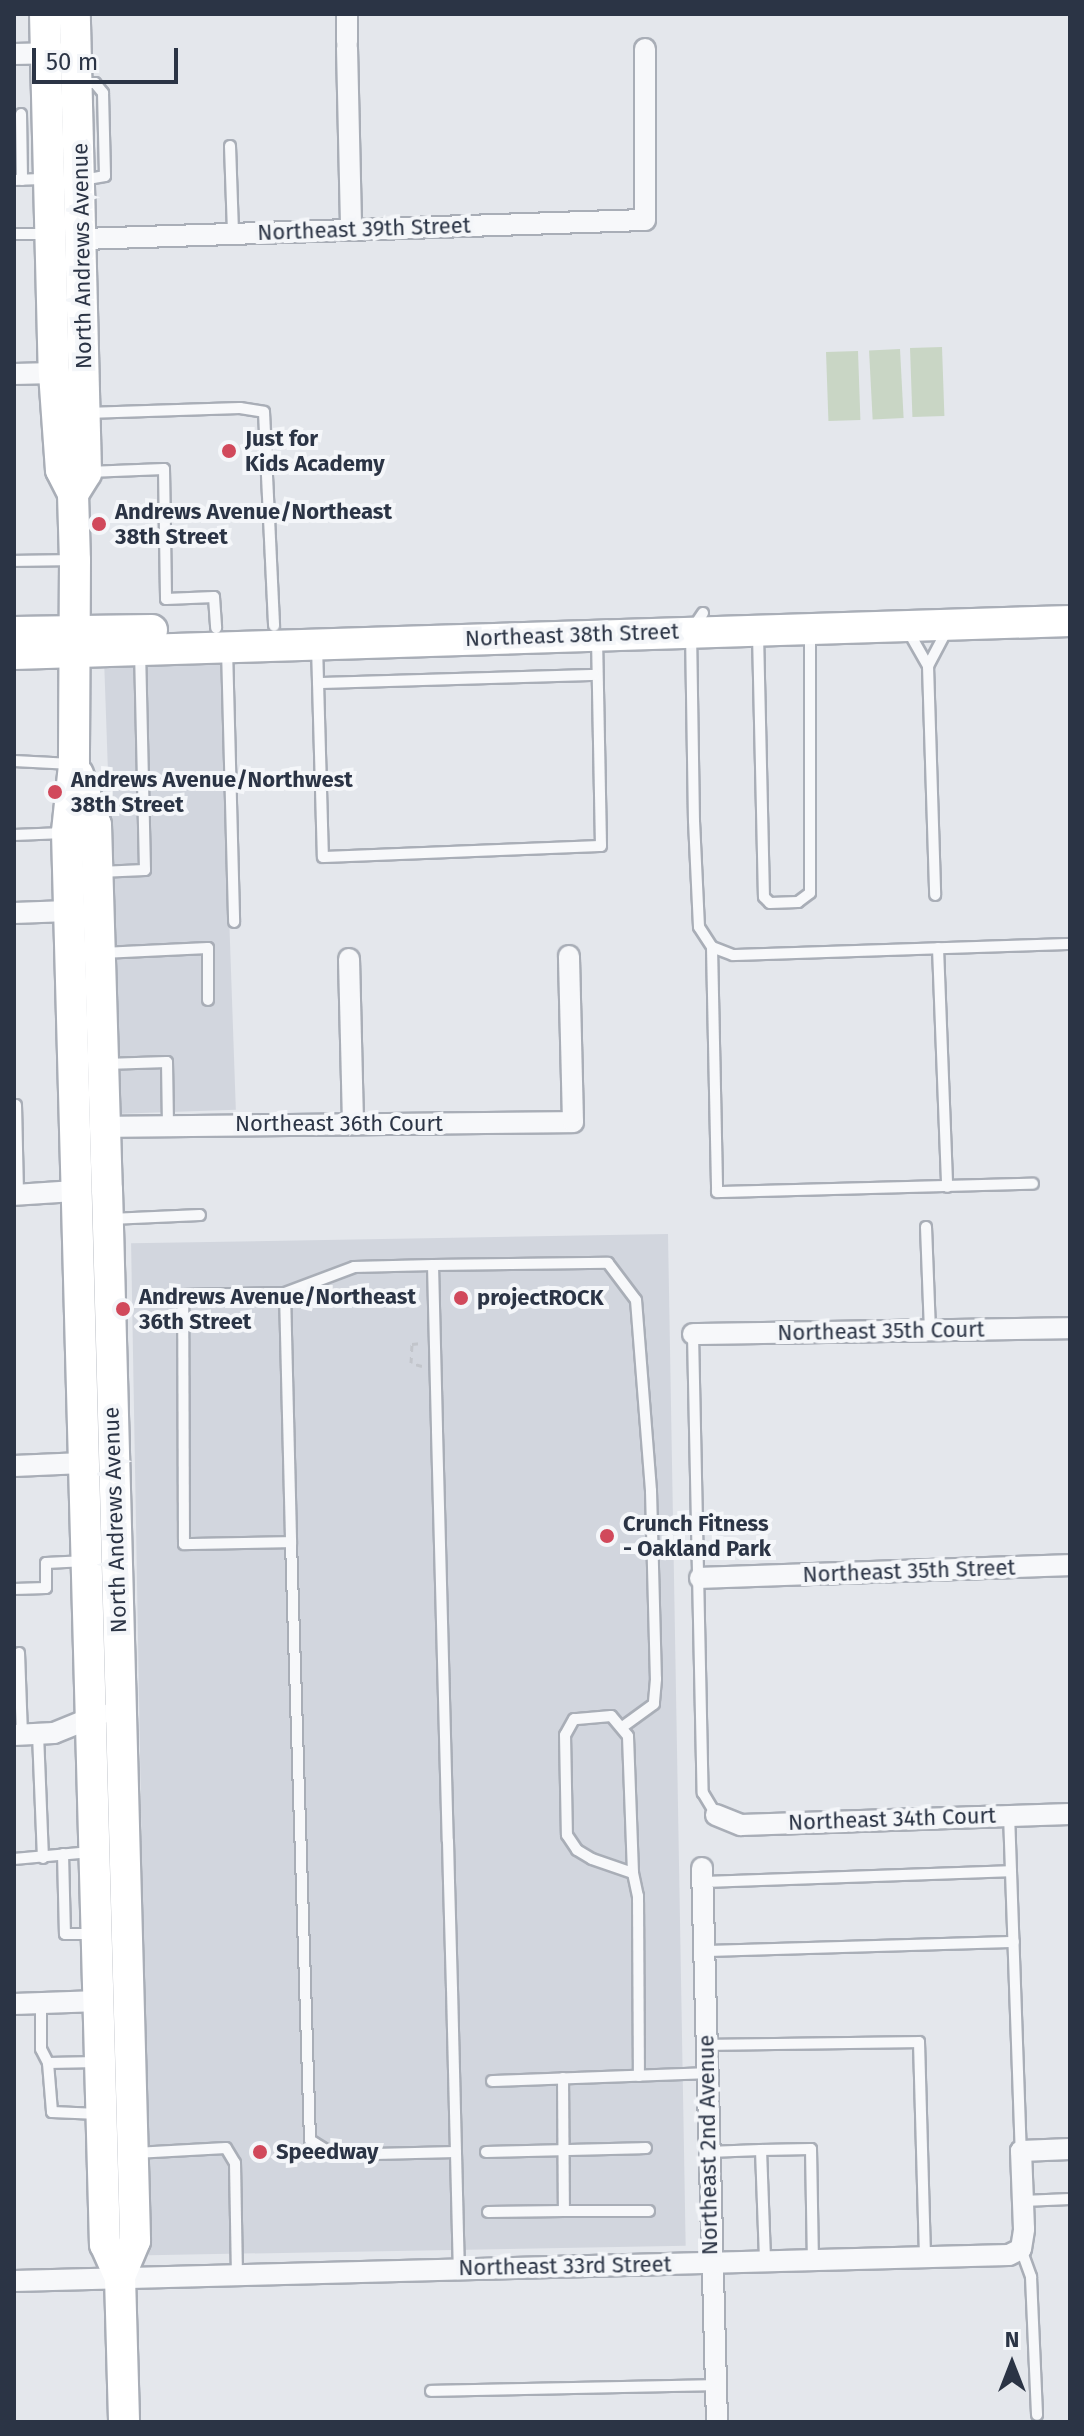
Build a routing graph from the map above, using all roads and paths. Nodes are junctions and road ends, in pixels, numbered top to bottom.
1 (45, 14) edge
2 (75, 14) edge
3 (347, 14) edge
4 (645, 49) dead end
5 (46, 53) junction
6 (76, 53) junction
7 (14, 54) edge
8 (27, 114) edge
9 (230, 146) dead end
10 (28, 180) edge
11 (351, 229) junction
12 (14, 234) edge
13 (51, 234) junction
14 (233, 234) junction
15 (83, 239) junction
16 (54, 373) junction
17 (14, 374) edge
18 (86, 413) junction
19 (80, 483) junction
20 (75, 560) junction
21 (14, 561) edge
22 (1070, 602) edge
23 (1070, 621) edge
24 (697, 622) junction
25 (952, 622) junction
26 (904, 624) junction
27 (274, 626) junction
28 (810, 626) junction
29 (758, 628) junction
30 (501, 629) junction
31 (14, 632) edge
32 (598, 634) junction
33 (221, 637) junction
34 (74, 641) junction
35 (317, 644) junction
36 (140, 650) junction
37 (14, 654) edge
38 (928, 666) junction
39 (594, 675) junction
40 (318, 683) junction
41 (14, 761) edge
42 (74, 765) junction
43 (67, 832) junction
44 (14, 835) edge
45 (97, 872) junction
46 (935, 895) dead end
47 (68, 911) junction
48 (14, 913) edge
49 (234, 922) dead end
50 (1070, 944) edge
51 (712, 947) junction
52 (938, 948) junction
53 (100, 953) junction
54 (569, 956) dead end
55 (349, 959) dead end
56 (208, 1000) dead end
57 (103, 1064) junction
58 (73, 1088) junction
59 (16, 1105) dead end
60 (353, 1124) junction
61 (168, 1125) junction
62 (104, 1127) junction
63 (1033, 1184) dead end
64 (947, 1187) junction
65 (76, 1191) junction
66 (16, 1195) edge
67 (200, 1215) dead end
68 (108, 1219) junction
69 (926, 1227) dead end
70 (433, 1265) junction
71 (285, 1293) junction
72 (1070, 1328) edge
73 (930, 1330) junction
74 (693, 1334) joint
75 (83, 1463) junction
76 (14, 1466) edge
77 (291, 1542) junction
78 (86, 1561) junction
79 (1070, 1565) edge
80 (700, 1578) junction
81 (14, 1589) edge
82 (19, 1653) dead end
83 (106, 1713) junction
84 (624, 1726) junction
85 (32, 1734) edge
86 (107, 1747) junction
87 (1009, 1814) junction
88 (1070, 1814) edge
89 (716, 1815) joint
90 (110, 1851) junction
91 (63, 1854) junction
92 (43, 1858) junction
93 (14, 1859) edge
94 (1011, 1871) junction
95 (633, 1873) junction
96 (702, 1875) joint
97 (97, 1934) junction
98 (1014, 1942) junction
99 (704, 1951) junction
100 (99, 2001) junction
101 (41, 2003) junction
102 (14, 2004) edge
103 (706, 2045) junction
104 (100, 2062) junction
105 (48, 2063) junction
106 (706, 2073) junction
107 (639, 2076) junction
108 (563, 2078) junction
109 (492, 2081) dead end
110 (101, 2114) junction
111 (646, 2148) dead end
112 (563, 2149) junction
113 (1070, 2149) edge
114 (761, 2150) junction
115 (1021, 2151) junction
116 (456, 2152) junction
117 (486, 2152) dead end
118 (708, 2152) junction
119 (133, 2154) junction
120 (1070, 2199) edge
121 (1023, 2201) junction
122 (564, 2211) junction
123 (649, 2211) dead end
124 (488, 2212) dead end
125 (1015, 2252) junction
126 (925, 2257) junction
127 (813, 2260) junction
128 (765, 2261) junction
129 (710, 2262) junction
130 (459, 2269) junction
131 (237, 2274) junction
132 (120, 2277) junction
133 (14, 2281) edge
134 (716, 2385) junction
135 (431, 2391) dead end
136 (1037, 2415) dead end
137 (124, 2422) edge
138 (717, 2422) edge

1 - 5 main road, North Andrews Avenue
2 - 6 main road, North Andrews Avenue
3 - 11 street
4 - 11 street, Northeast 39th Street
5 - 6 street
5 - 7 street
5 - 8 main road, North Andrews Avenue
6 - 15 main road, North Andrews Avenue
8 - 10 main road, North Andrews Avenue
9 - 14 lane
10 - 13 main road, North Andrews Avenue
11 - 14 street, Northeast 39th Street
12 - 13 lane
13 - 16 main road, North Andrews Avenue
14 - 15 street, Northeast 39th Street
15 - 18 main road, North Andrews Avenue
16 - 17 street
16 - 19 main road, North Andrews Avenue
18 - 19 main road, North Andrews Avenue
18 - 27 lane
19 - 20 main road, North Andrews Avenue
19 - 33 lane
20 - 21 lane
20 - 34 main road, North Andrews Avenue
22 - 24 main road, Northeast 38th Street
23 - 25 main road, Northeast 38th Street
24 - 29 main road, Northeast 38th Street
24 - 30 main road, Northeast 38th Street
24 - 32 main road, Northeast 38th Street
24 - 51 lane
25 - 26 main road, Northeast 38th Street
25 - 38 lane
26 - 28 main road, Northeast 38th Street
26 - 38 lane
27 - 30 main road, Northeast 38th Street
27 - 33 main road, Northeast 38th Street
28 - 29 main road, Northeast 38th Street
28 - 29 lane
30 - 32 main road, Northeast 38th Street
30 - 35 main road, Northeast 38th Street
31 - 34 main road
32 - 39 lane
33 - 34 main road, Northeast 38th Street
33 - 35 main road, Northeast 38th Street
33 - 36 main road, Northeast 38th Street
33 - 49 lane
34 - 36 main road, Northeast 38th Street
34 - 37 main road
34 - 42 main road, North Andrews Avenue
35 - 40 lane
36 - 45 lane
38 - 46 lane
39 - 40 lane
39 - 40 lane
41 - 42 lane
42 - 43 main road, North Andrews Avenue
42 - 45 main road, North Andrews Avenue
43 - 44 lane
43 - 47 main road, North Andrews Avenue
45 - 53 main road, North Andrews Avenue
47 - 48 street
47 - 58 main road, North Andrews Avenue
50 - 52 lane
51 - 52 lane
51 - 64 lane
52 - 64 lane
53 - 56 lane
53 - 57 main road, North Andrews Avenue
54 - 60 street, Northeast 36th Court
55 - 60 street
57 - 61 lane
57 - 62 main road, North Andrews Avenue
58 - 62 main road
58 - 65 main road, North Andrews Avenue
59 - 66 lane
60 - 61 street, Northeast 36th Court
61 - 62 street, Northeast 36th Court
62 - 68 main road, North Andrews Avenue
63 - 64 lane
65 - 66 street
65 - 68 main road
65 - 75 main road, North Andrews Avenue
67 - 68 lane
68 - 83 main road, North Andrews Avenue
69 - 73 lane
70 - 71 lane
70 - 84 lane
70 - 116 lane
71 - 77 lane
71 - 77 lane
72 - 73 street, Northeast 35th Court
73 - 74 street, Northeast 35th Court
74 - 80 lane
75 - 76 street
75 - 78 main road, North Andrews Avenue
77 - 116 lane
78 - 81 lane
78 - 83 main road, North Andrews Avenue
79 - 80 street, Northeast 35th Street
80 - 89 lane
82 - 85 lane
83 - 85 street
83 - 86 main road, North Andrews Avenue
84 - 95 lane
84 - 95 lane
85 - 86 street
85 - 92 lane
86 - 90 main road, North Andrews Avenue
87 - 88 street, Northeast 34th Court
87 - 89 street, Northeast 34th Court
87 - 94 lane
90 - 91 lane
90 - 97 main road, North Andrews Avenue
90 - 119 main road, North Andrews Avenue
91 - 92 lane
91 - 97 lane
92 - 93 lane
94 - 96 lane
94 - 98 lane
95 - 107 lane
96 - 99 street, Northeast 2nd Avenue
97 - 100 main road, North Andrews Avenue
98 - 99 lane
98 - 115 lane
99 - 103 street, Northeast 2nd Avenue
100 - 101 street
100 - 104 main road, North Andrews Avenue
101 - 102 street
101 - 105 lane
103 - 106 street, Northeast 2nd Avenue
103 - 126 lane
104 - 105 lane
104 - 110 main road, North Andrews Avenue
105 - 110 lane
106 - 107 lane
106 - 118 street, Northeast 2nd Avenue
107 - 108 lane
108 - 109 lane
108 - 112 lane
110 - 132 main road, North Andrews Avenue
111 - 112 lane
112 - 117 lane
112 - 122 lane
113 - 115 street
114 - 118 lane
114 - 127 lane
114 - 128 lane
115 - 121 street
116 - 130 lane
118 - 129 street, Northeast 2nd Avenue
119 - 131 lane
119 - 132 main road, North Andrews Avenue
120 - 121 lane
121 - 125 street
122 - 123 lane
122 - 124 lane
125 - 126 street, Northeast 33rd Street
125 - 136 lane
126 - 127 street, Northeast 33rd Street
127 - 128 street, Northeast 33rd Street
128 - 129 street, Northeast 33rd Street
129 - 130 street, Northeast 33rd Street
129 - 134 street, Northeast 2nd Avenue
130 - 131 street, Northeast 33rd Street
131 - 132 street, Northeast 33rd Street
132 - 133 street, Northeast 33rd Street
132 - 137 main road, North Andrews Avenue
134 - 135 lane
134 - 138 street, Northeast 2nd Avenue

